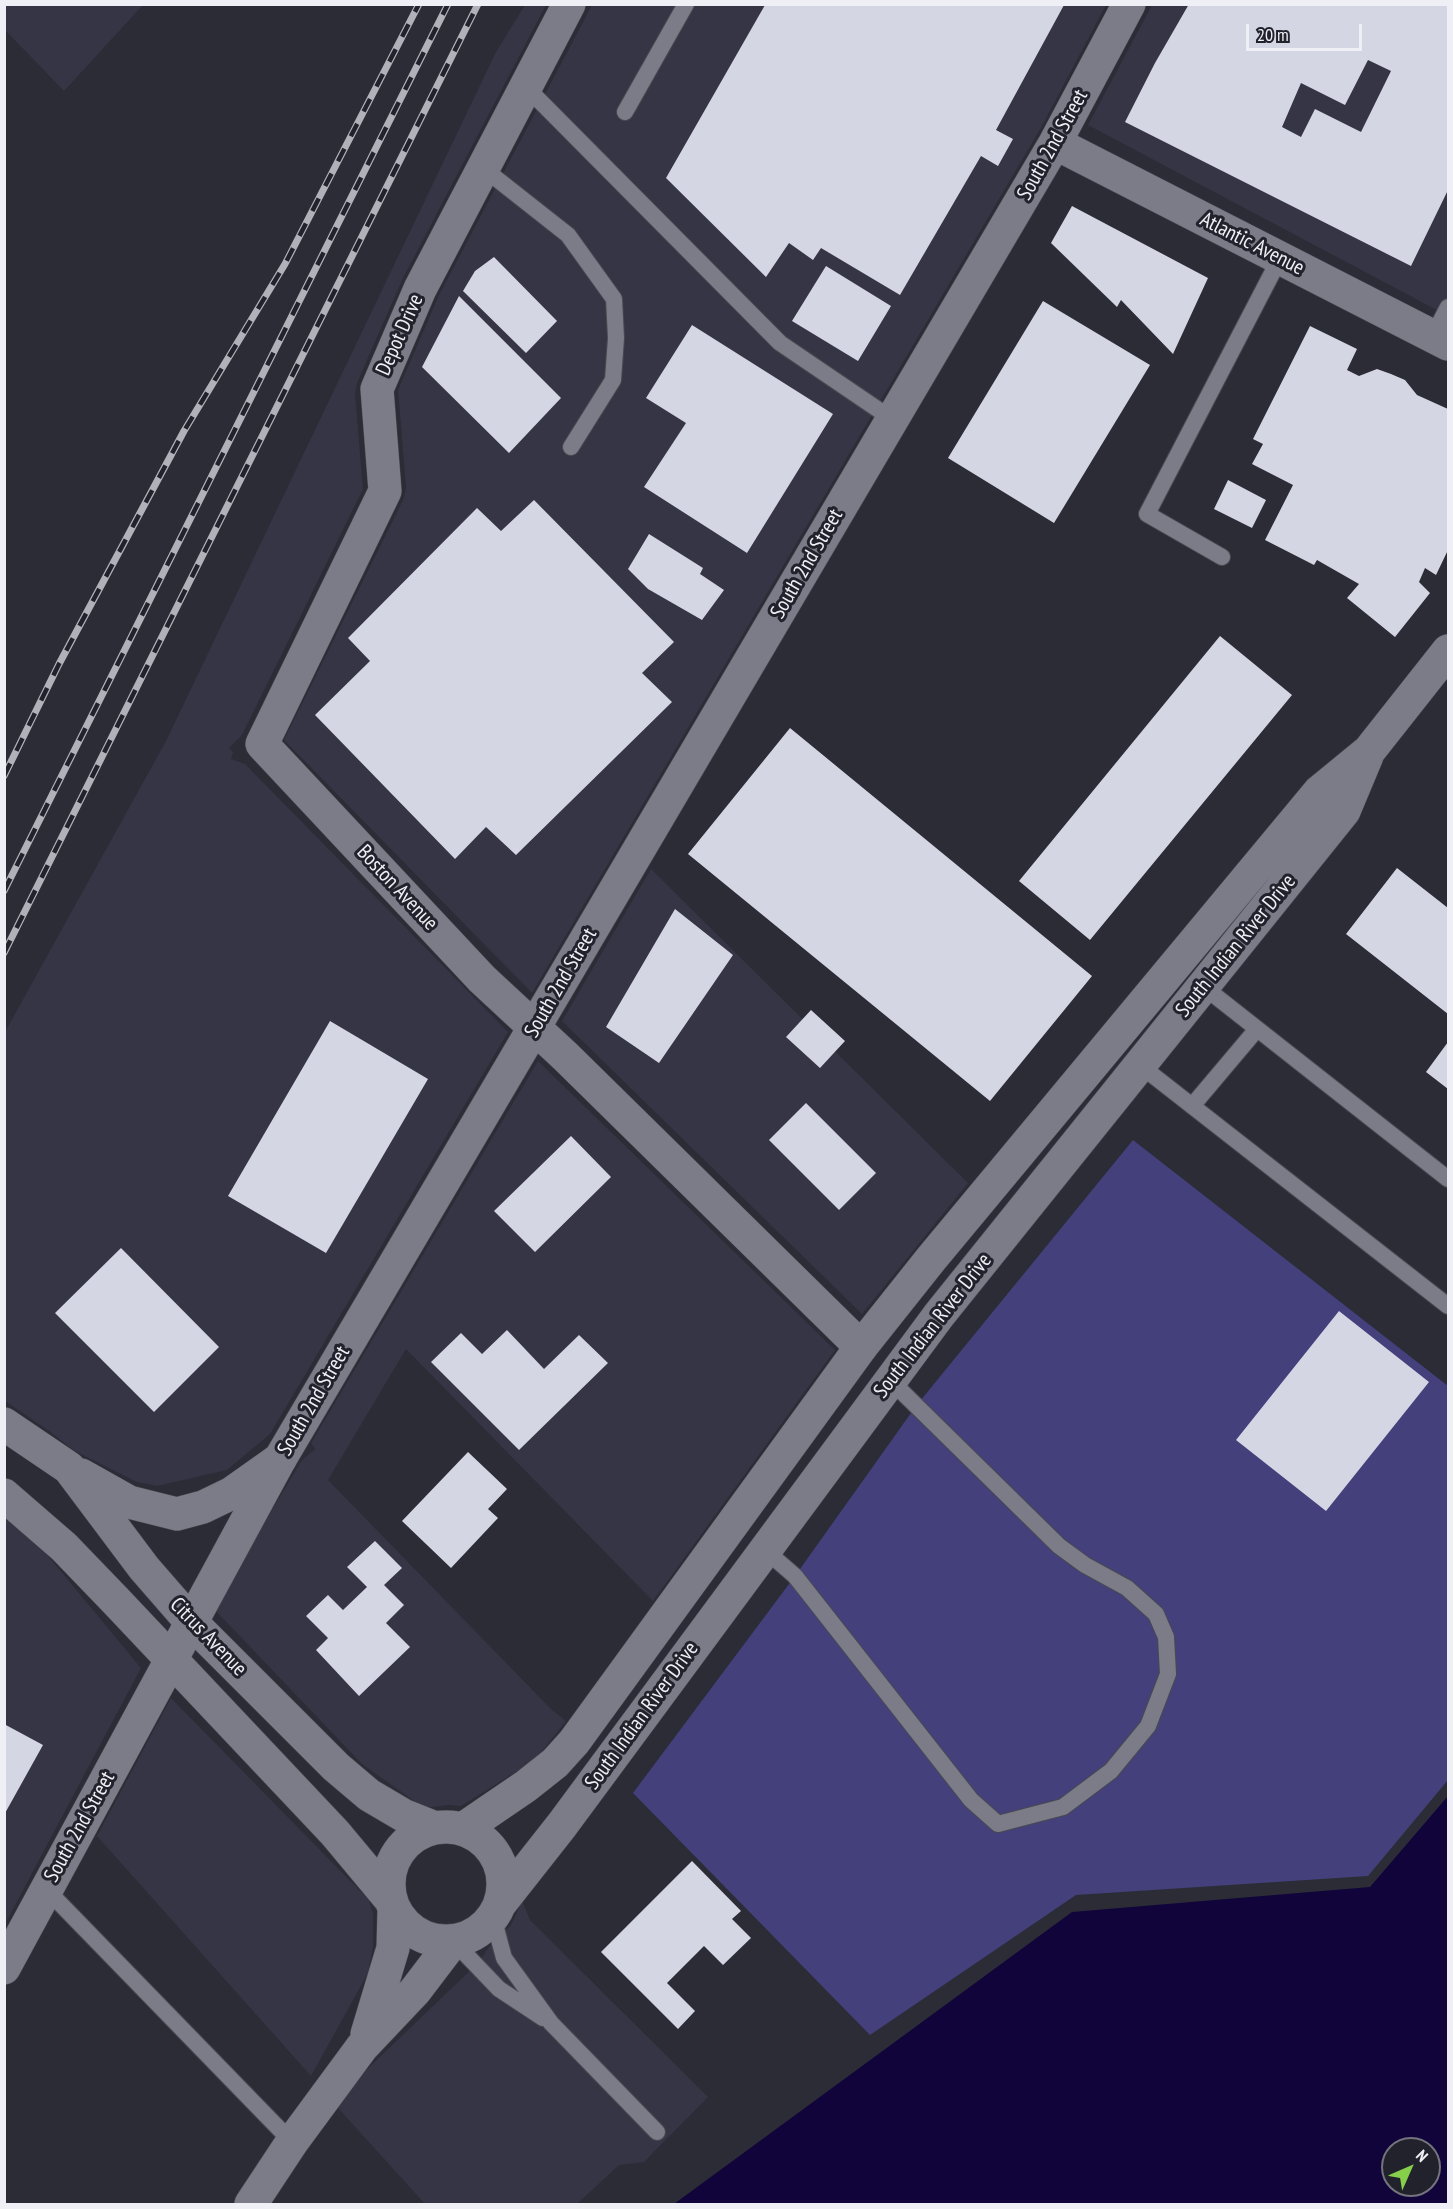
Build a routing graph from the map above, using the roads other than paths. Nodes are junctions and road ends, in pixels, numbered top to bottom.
1 (569, 4) edge
2 (686, 4) edge
3 (1129, 4) edge
4 (526, 87) junction
5 (625, 112) dead end
6 (1055, 143) junction
7 (483, 168) junction
8 (1280, 258) junction
9 (1449, 307) edge
10 (1441, 340) edge
11 (892, 419) junction
12 (571, 447) dead end
13 (1222, 557) dead end
14 (1445, 664) edge
15 (262, 744) joint
16 (1369, 751) junction
17 (1204, 987) junction
18 (535, 1029) junction
19 (1257, 1029) junction
20 (1141, 1066) junction
21 (1192, 1106) junction
22 (1449, 1179) edge
23 (1449, 1306) edge
24 (861, 1347) junction
25 (890, 1380) junction
26 (4, 1424) edge
27 (280, 1459) junction
28 (69, 1468) junction
29 (4, 1495) edge
30 (765, 1550) junction
31 (191, 1622) junction
32 (170, 1661) junction
33 (448, 1828) junction
34 (46, 1889) junction
35 (392, 1904) junction
36 (496, 1911) junction
37 (453, 1941) junction
38 (6, 1960) edge
39 (551, 2023) junction
40 (362, 2047) junction
41 (657, 2132) dead end
42 (292, 2142) junction
43 (251, 2205) edge

1 - 4 street, Depot Drive
2 - 5 lane
3 - 6 street, South 2nd Street
4 - 7 street, Depot Drive
4 - 11 lane
6 - 8 street, Atlantic Avenue
6 - 11 street, South 2nd Street
7 - 12 lane
7 - 15 street, Depot Drive
8 - 10 street, Atlantic Avenue
8 - 13 lane
9 - 10 lane
11 - 18 street, South 2nd Street
14 - 16 street, South Indian River Drive
15 - 18 street, Boston Avenue
16 - 17 street, South Indian River Drive
16 - 24 street, South Indian River Drive
17 - 19 lane
17 - 20 street, South Indian River Drive
18 - 24 street, Boston Avenue
18 - 27 street, South 2nd Street
19 - 21 lane
19 - 22 lane
20 - 21 lane
20 - 25 street, South Indian River Drive
21 - 23 lane
24 - 33 street, South Indian River Drive
25 - 30 street, South Indian River Drive
25 - 30 lane
26 - 28 street, Citrus Avenue
27 - 28 street
27 - 31 street, South 2nd Street
28 - 31 street, Citrus Avenue
29 - 32 street, Citrus Avenue
30 - 36 street, South Indian River Drive
31 - 32 street, South 2nd Street
31 - 33 street, Citrus Avenue
32 - 34 street, South 2nd Street
32 - 35 street, Citrus Avenue
33 - 35 street
33 - 36 street
34 - 38 street, South 2nd Street
34 - 42 lane
35 - 37 street
35 - 40 street
36 - 37 street
36 - 39 lane
37 - 39 lane
37 - 40 street
39 - 41 lane
40 - 42 street
42 - 43 street

